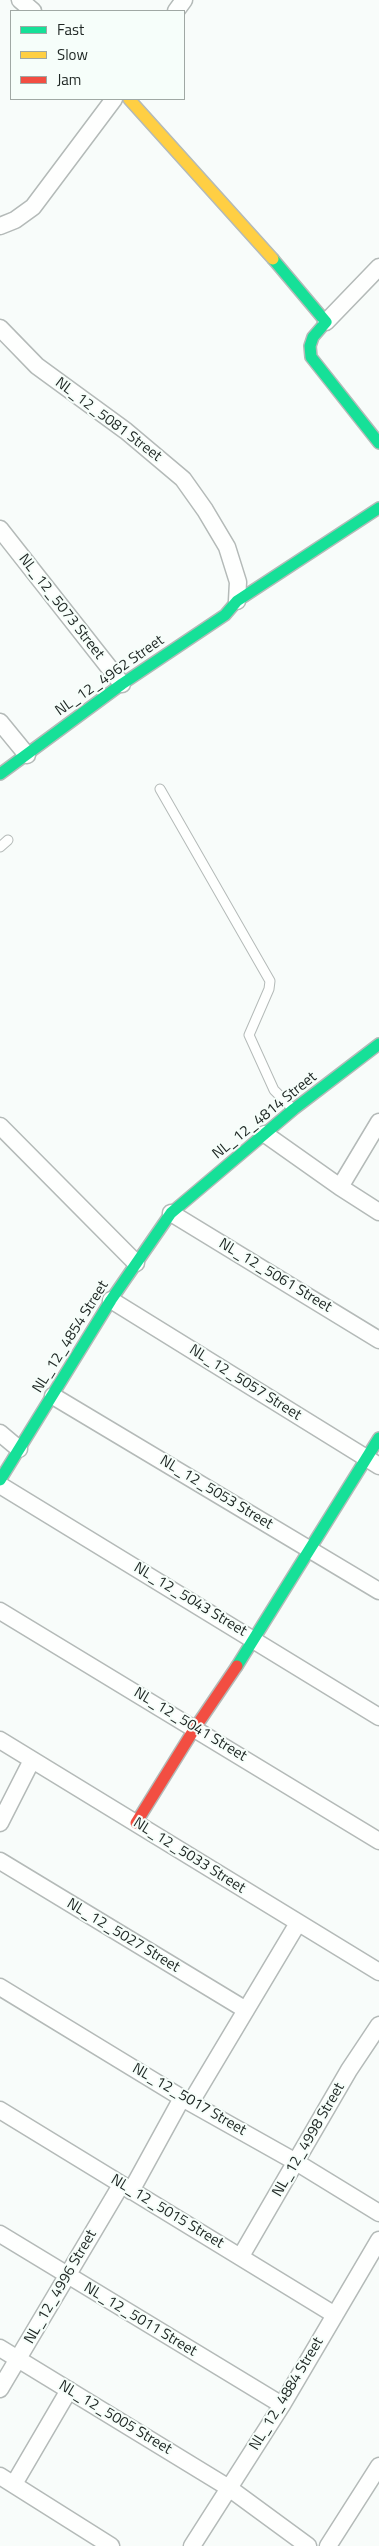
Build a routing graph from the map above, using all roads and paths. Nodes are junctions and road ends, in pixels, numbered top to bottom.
1 (20, 0) edge
2 (33, 10) edge
3 (113, 100) edge
4 (129, 100) edge
5 (0, 226) edge
6 (379, 267) edge
7 (326, 322) junction
8 (0, 328) edge
9 (379, 443) edge
10 (379, 508) edge
11 (1, 532) edge
12 (237, 601) junction
13 (122, 684) junction
14 (0, 722) edge
15 (27, 754) junction
16 (0, 774) edge
17 (160, 789) dead end
18 (8, 840) dead end
19 (0, 847) edge
20 (378, 1048) edge
21 (294, 1109) junction
22 (379, 1122) edge
23 (0, 1126) edge
24 (265, 1134) junction
25 (340, 1187) junction
26 (172, 1212) junction
27 (379, 1212) edge
28 (136, 1263) junction
29 (111, 1300) junction
30 (379, 1340) edge
31 (52, 1396) junction
32 (0, 1433) edge
33 (379, 1438) edge
34 (19, 1448) junction
35 (373, 1462) edge
36 (0, 1480) edge
37 (0, 1485) edge
38 (310, 1550) junction
39 (379, 1591) edge
40 (0, 1611) edge
41 (255, 1640) junction
42 (379, 1717) edge
43 (195, 1728) junction
44 (0, 1740) edge
45 (32, 1760) junction
46 (0, 1823) edge
47 (136, 1823) junction
48 (379, 1841) edge
49 (0, 1862) edge
50 (298, 1923) junction
51 (379, 1972) edge
52 (0, 1986) edge
53 (246, 2010) junction
54 (379, 2025) edge
55 (187, 2100) junction
56 (0, 2110) edge
57 (296, 2162) junction
58 (126, 2188) junction
59 (379, 2213) edge
60 (0, 2234) edge
61 (379, 2240) edge
62 (241, 2256) junction
63 (68, 2277) junction
64 (335, 2314) junction
65 (0, 2348) edge
66 (19, 2359) junction
67 (0, 2389) edge
68 (68, 2390) junction
69 (282, 2405) junction
70 (377, 2472) edge
71 (7, 2480) edge
72 (229, 2488) junction
73 (111, 2546) edge
74 (192, 2546) edge
75 (308, 2546) edge
76 (328, 2546) edge

1 - 2 street
3 - 5 street
4 - 7 street
6 - 7 street
7 - 9 street
8 - 12 street, NL_12_5081 Street
10 - 12 street, NL_12_4962 Street
11 - 13 street, NL_12_5073 Street
12 - 13 street, NL_12_4962 Street
13 - 15 street, NL_12_4962 Street
14 - 15 street
15 - 16 street, NL_12_4962 Street
17 - 21 lane
18 - 19 lane
20 - 21 street, NL_12_4814 Street
21 - 24 street, NL_12_4814 Street
22 - 25 street
23 - 28 street
24 - 25 street
24 - 26 street, NL_12_4814 Street
25 - 27 street
26 - 28 street, NL_12_4854 Street
26 - 30 street, NL_12_5061 Street
28 - 29 street, NL_12_4854 Street
29 - 31 street, NL_12_4854 Street
29 - 35 street, NL_12_5057 Street
31 - 34 street, NL_12_4854 Street
31 - 38 street, NL_12_5053 Street
32 - 34 street
33 - 35 street
34 - 36 street, NL_12_4854 Street
35 - 38 street
37 - 41 street, NL_12_5043 Street
38 - 39 street, NL_12_5053 Street
38 - 41 street
40 - 43 street, NL_12_5041 Street
41 - 42 street, NL_12_5043 Street
41 - 43 street
43 - 47 street
43 - 48 street, NL_12_5041 Street
44 - 45 street, NL_12_5033 Street
45 - 46 street
45 - 47 street, NL_12_5033 Street
47 - 50 street, NL_12_5033 Street
49 - 53 street, NL_12_5027 Street
50 - 51 street, NL_12_5033 Street
50 - 53 street, NL_12_4996 Street
52 - 55 street, NL_12_5017 Street
53 - 55 street, NL_12_4996 Street
54 - 57 street, NL_12_4998 Street
55 - 57 street, NL_12_5017 Street
55 - 58 street, NL_12_4996 Street
56 - 58 street, NL_12_5015 Street
57 - 59 street, NL_12_5017 Street
57 - 62 street, NL_12_4998 Street
58 - 62 street, NL_12_5015 Street
58 - 63 street, NL_12_4996 Street
60 - 63 street, NL_12_5011 Street
61 - 64 street, NL_12_4884 Street
62 - 64 street, NL_12_5015 Street
63 - 66 street, NL_12_4996 Street
63 - 69 street, NL_12_5011 Street
64 - 69 street, NL_12_4884 Street
65 - 66 street, NL_12_5005 Street
66 - 67 street, NL_12_4996 Street
66 - 68 street, NL_12_5005 Street
68 - 71 street
68 - 72 street, NL_12_5005 Street
69 - 72 street, NL_12_4884 Street
70 - 76 street
71 - 73 street
72 - 74 street, NL_12_4884 Street
72 - 75 street, NL_12_5005 Street

